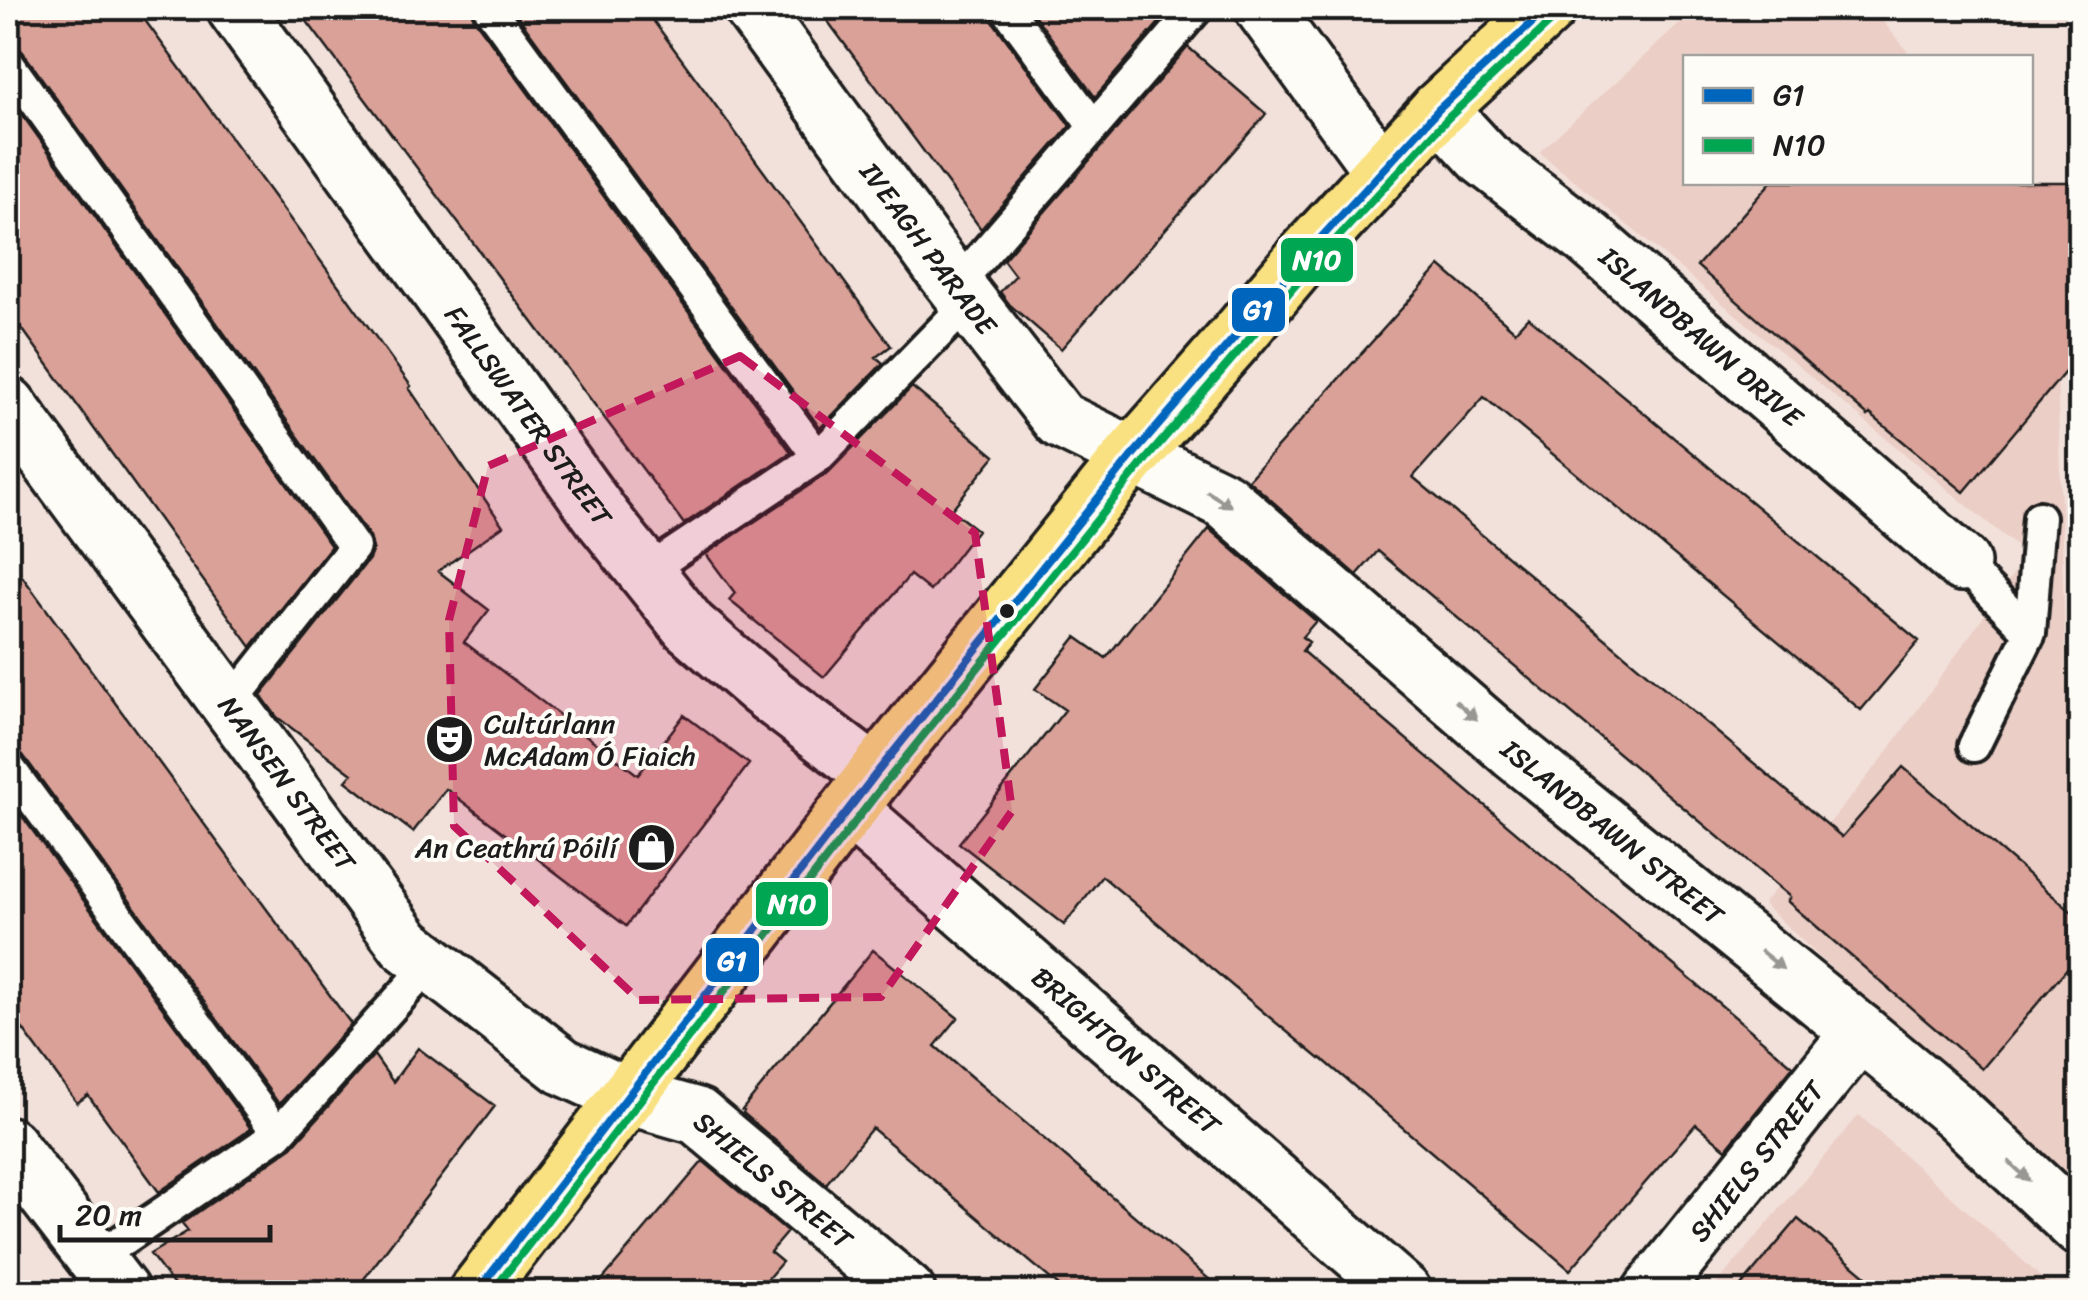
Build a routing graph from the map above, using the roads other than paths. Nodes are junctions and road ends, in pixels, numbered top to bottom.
1 (235, 8) edge
2 (489, 8) edge
3 (752, 8) edge
4 (1006, 8) edge
5 (1198, 8) edge
6 (1263, 8) edge
7 (1548, 8) edge
8 (8, 62) edge
9 (1439, 109) junction
10 (1094, 127) junction
11 (1382, 171) junction
12 (962, 294) junction
13 (8, 405) edge
14 (1132, 456) junction
15 (818, 458) junction
16 (2039, 517) dead end
17 (1962, 563) joint
18 (646, 572) junction
19 (2030, 633) junction
20 (229, 705) junction
21 (1974, 746) dead end
22 (8, 766) edge
23 (862, 792) junction
24 (431, 963) junction
25 (1860, 1032) junction
26 (628, 1096) junction
27 (278, 1134) junction
28 (8, 1145) edge
29 (2080, 1228) edge
30 (108, 1276) edge
31 (477, 1292) edge
32 (907, 1292) edge
33 (1403, 1292) edge
34 (1651, 1292) edge

1 - 18 street, FALLSWATER STREET
2 - 15 lane
3 - 12 street, IVEAGH PARADE
4 - 10 lane
5 - 10 lane
6 - 11 street
7 - 9 main road
8 - 20 lane
9 - 11 main road
9 - 17 street, ISLANDBAWN DRIVE
10 - 12 lane
11 - 14 main road
12 - 14 street, IVEAGH PARADE
12 - 15 lane
13 - 20 street, NANSEN STREET
14 - 23 main road
14 -> 25 street, ISLANDBAWN STREET
15 - 18 lane
16 - 19 lane
17 - 19 lane
18 - 23 street, FALLSWATER STREET
19 - 21 lane
20 - 24 street, NANSEN STREET
22 - 27 lane
23 - 26 main road
23 - 33 street, BRIGHTON STREET
24 - 26 street, NANSEN STREET
24 - 27 lane
25 -> 29 street, ISLANDBAWN STREET
25 - 34 street, SHIELS STREET
26 - 31 main road
26 - 32 street, SHIELS STREET
27 - 30 lane
28 - 30 street

